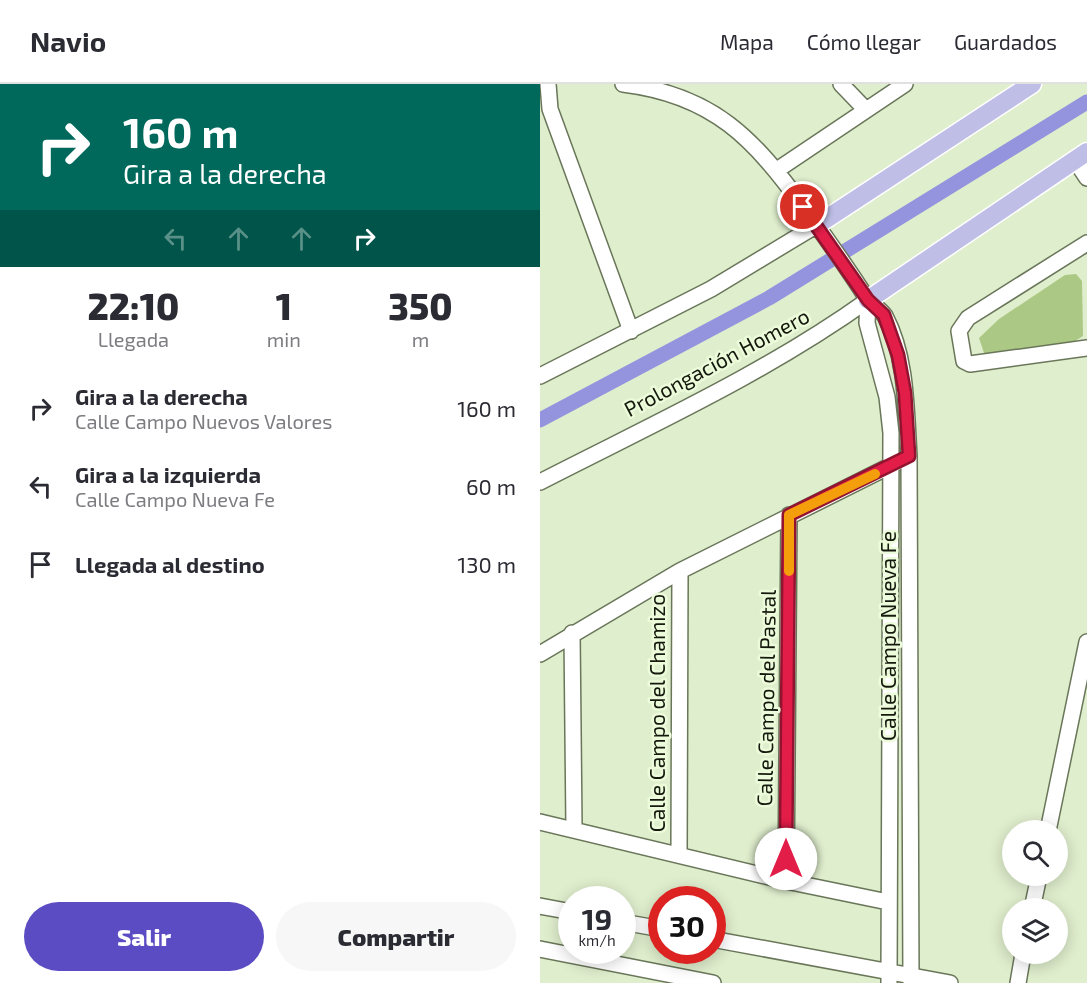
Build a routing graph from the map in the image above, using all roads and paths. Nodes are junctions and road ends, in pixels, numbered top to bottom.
1 (549, 84) edge
2 (623, 84) edge
3 (841, 84) edge
4 (905, 84) edge
5 (1032, 84) edge
6 (540, 86) edge
7 (654, 86) edge
8 (866, 110) junction
9 (1081, 156) edge
10 (777, 170) junction
11 (1087, 178) edge
12 (817, 225) junction
13 (1087, 243) edge
14 (868, 300) junction
15 (631, 331) junction
16 (1087, 348) edge
17 (540, 376) edge
18 (909, 456) junction
19 (891, 466) junction
20 (540, 482) edge
21 (789, 515) junction
22 (680, 571) junction
23 (572, 633) junction
24 (1087, 642) edge
25 (540, 654) edge
26 (1049, 820) edge
27 (540, 822) edge
28 (574, 828) junction
29 (679, 855) junction
30 (786, 881) junction
31 (888, 902) junction
32 (540, 906) edge
33 (558, 909) edge
34 (726, 942) edge
35 (540, 949) edge
36 (1021, 964) edge
37 (889, 977) edge
38 (911, 980) edge
39 (713, 983) edge
40 (950, 983) edge
41 (1018, 983) edge

1 - 6 street
1 - 15 street
2 - 7 street, Calle Campo Nueva Fe
3 - 8 street
4 - 8 street
5 - 12 main road
7 - 10 street, Calle Campo Nueva Fe
8 - 10 street
9 - 11 street
9 - 14 main road, Prolongación Homero
10 - 12 street, Calle Campo Nueva Fe
12 - 14 street, Calle Campo Nueva Fe
12 - 15 street
13 - 16 street
14 - 18 street, Calle Campo Nueva Fe
14 - 19 street, Calle Campo Nueva Fe
14 - 20 street, Prolongación Homero
15 - 17 street
18 - 19 street
18 - 38 street, Calle Campo Nueva Fe
19 - 21 street
19 - 31 street, Calle Campo Nueva Fe
21 - 22 street
21 - 30 street, Calle Campo del Pastal
22 - 23 street
22 - 29 street, Calle Campo del Chamizo
23 - 25 street
23 - 28 street
24 - 26 street
27 - 28 street
28 - 29 street
29 - 30 street
30 - 31 street
31 - 37 street, Calle Campo Nueva Fe
32 - 33 street
34 - 37 street
35 - 39 street
36 - 41 street
37 - 38 street
38 - 40 street

